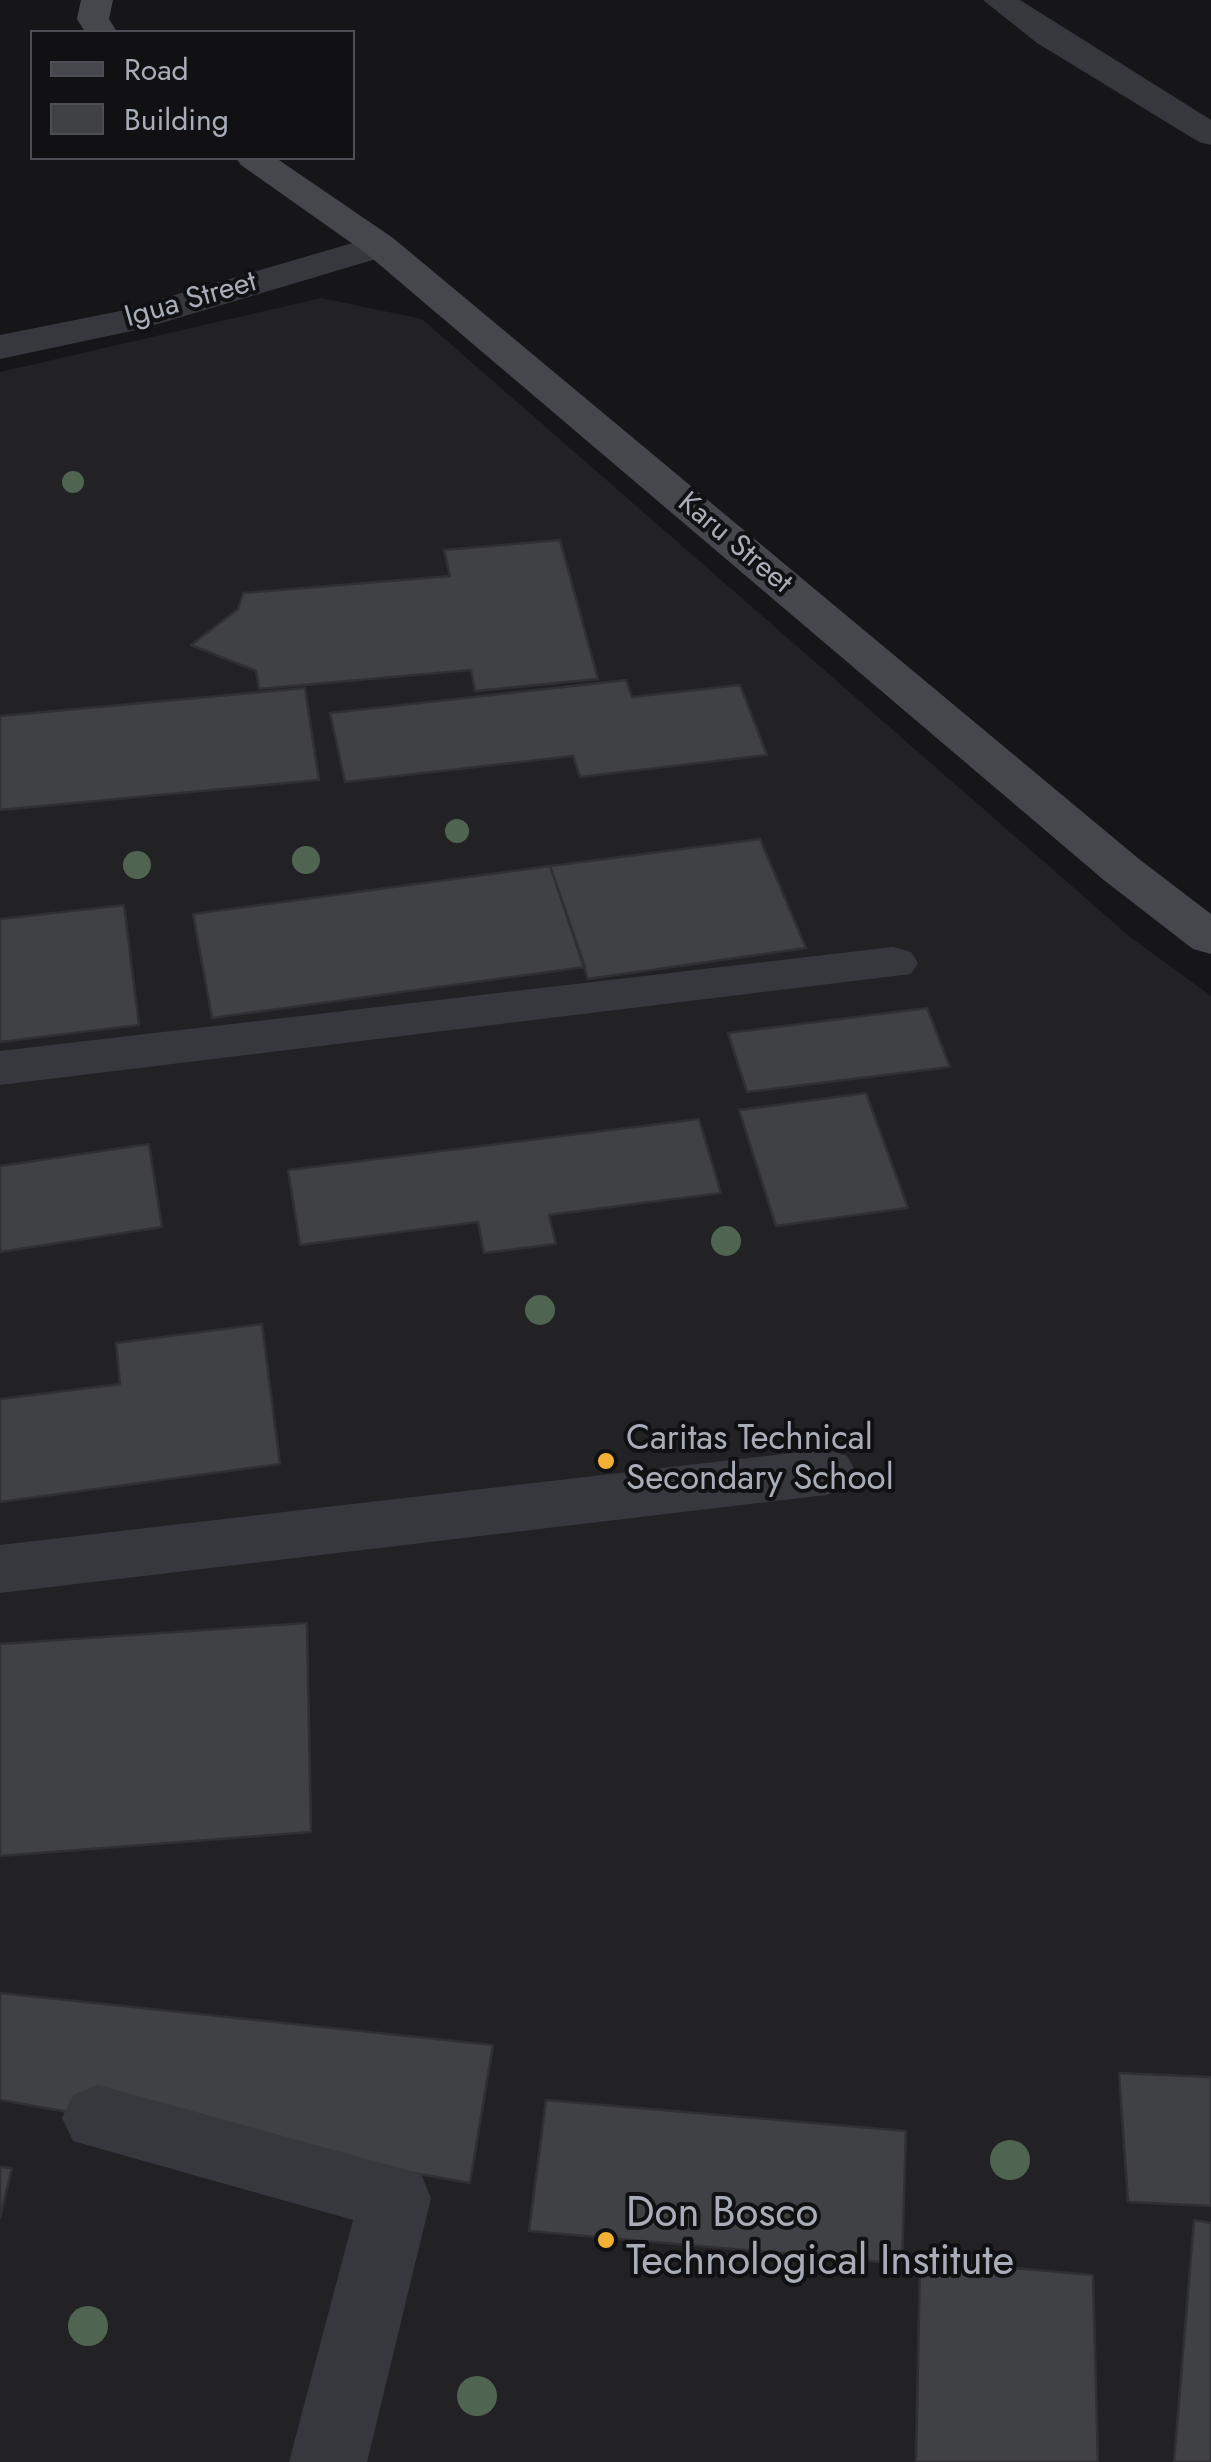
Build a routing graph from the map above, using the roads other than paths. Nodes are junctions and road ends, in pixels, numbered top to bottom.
1 (97, 0) edge
2 (999, 0) edge
3 (101, 30) edge
4 (1211, 135) edge
5 (256, 160) edge
6 (380, 246) junction
7 (0, 346) edge
8 (1211, 938) edge
9 (893, 963) dead end
10 (0, 1068) edge
11 (826, 1472) dead end
12 (0, 1570) edge
13 (98, 2118) dead end
14 (328, 2462) edge

1 - 3 street
2 - 4 street
5 - 6 street, Karu Street
6 - 7 street, Igua Street
6 - 8 street, Karu Street
9 - 10 street
11 - 12 street
13 - 14 street

